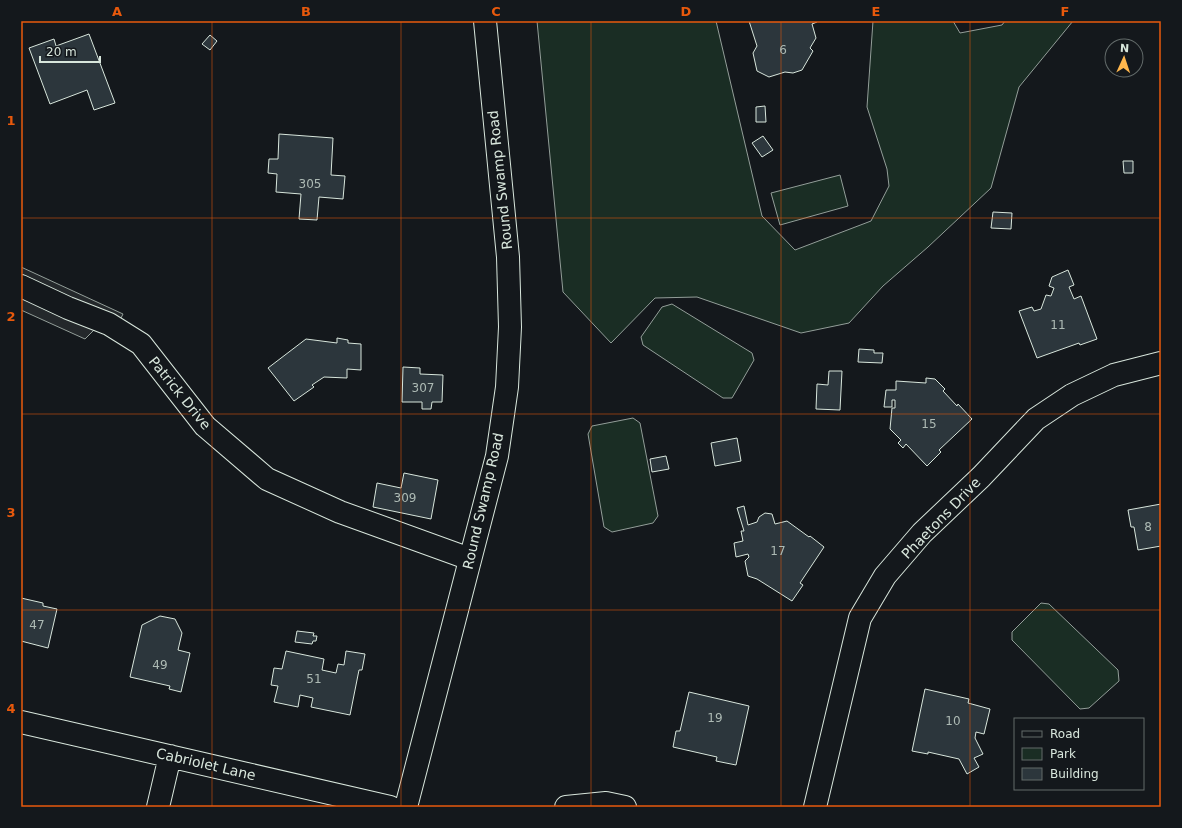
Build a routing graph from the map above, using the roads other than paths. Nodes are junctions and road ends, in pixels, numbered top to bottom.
1 (485, 21) edge
2 (21, 286) edge
3 (1161, 363) edge
4 (470, 559) junction
5 (21, 722) edge
6 (170, 756) junction
7 (158, 807) edge
8 (390, 807) edge
9 (406, 807) edge
10 (566, 807) edge
11 (625, 807) edge
12 (815, 807) edge

1 - 4 street, Round Swamp Road
2 - 4 street, Patrick Drive
3 - 12 street, Phaetons Drive
4 - 9 street, Round Swamp Road
5 - 6 street, Cabriolet Lane
6 - 7 street
6 - 8 street, Cabriolet Lane
10 - 11 street

